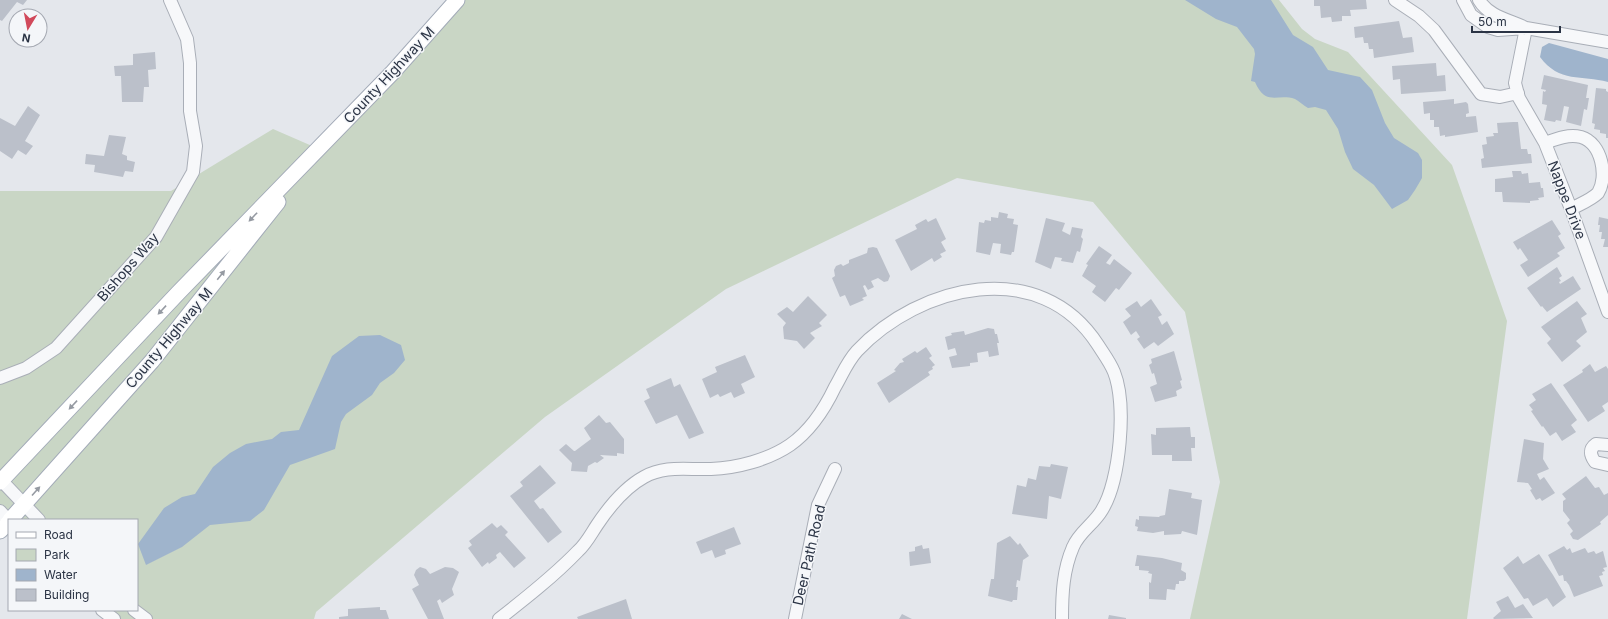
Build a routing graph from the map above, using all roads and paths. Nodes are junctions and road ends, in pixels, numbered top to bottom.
1 (170, 0) edge
2 (457, 0) edge
3 (1395, 0) edge
4 (1463, 0) edge
5 (1479, 0) edge
6 (1526, 28) junction
7 (1608, 42) edge
8 (1518, 93) junction
9 (1545, 143) junction
10 (319, 149) junction
11 (1571, 208) junction
12 (1608, 312) edge
13 (0, 378) edge
14 (1608, 445) edge
15 (1608, 465) edge
16 (835, 469) dead end
17 (1, 481) edge
18 (23, 506) junction
19 (0, 510) edge
20 (11, 519) edge
21 (38, 519) edge
22 (8, 520) edge
23 (8, 522) edge
24 (0, 531) edge
25 (101, 611) edge
26 (103, 611) edge
27 (135, 611) edge
28 (94, 619) edge
29 (114, 619) edge
30 (146, 619) edge
31 (498, 619) edge
32 (795, 619) edge
33 (1062, 619) edge

1 - 13 street, Bishops Way
2 - 10 main road, County Highway M
3 - 8 street
4 - 6 street
5 - 6 street
6 - 7 street
6 - 8 street, Nappe Drive
8 - 9 street, Nappe Drive
9 - 11 street, Nappe Drive
9 - 11 street
10 -> 17 main road, County Highway M
18 -> 10 main road, County Highway M
11 - 12 street, Nappe Drive
14 - 15 street
16 - 32 street, Deer Path Road
17 - 18 street
18 - 20 main road, County Highway M
18 - 21 street
19 - 22 street
23 - 24 main road, County Highway M
25 - 28 street
26 - 29 street
27 - 30 street
31 - 33 street

